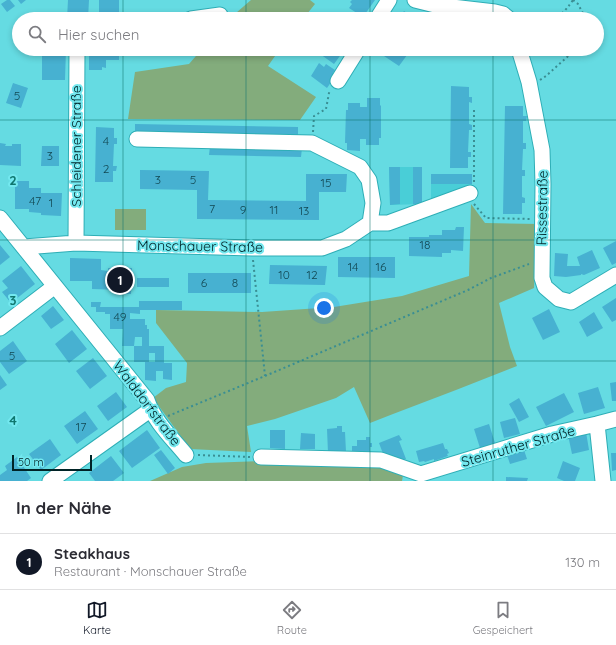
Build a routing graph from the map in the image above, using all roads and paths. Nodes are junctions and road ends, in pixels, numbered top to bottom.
1 (389, 0) edge
2 (414, 0) edge
3 (573, 0) edge
4 (494, 6) edge
5 (381, 12) edge
6 (564, 12) edge
7 (582, 12) edge
8 (77, 56) edge
9 (354, 56) edge
10 (521, 56) edge
11 (568, 56) edge
12 (338, 81) joint
13 (530, 88) junction
14 (474, 109) dead end
15 (137, 139) dead end
16 (312, 143) junction
17 (472, 193) junction
18 (0, 218) edge
19 (542, 219) junction
20 (370, 223) junction
21 (76, 243) junction
22 (24, 247) junction
23 (252, 248) junction
24 (541, 260) junction
25 (616, 275) edge
26 (55, 286) junction
27 (0, 328) edge
28 (265, 376) junction
29 (154, 416) junction
30 (616, 419) edge
31 (597, 424) junction
32 (186, 455) joint
33 (261, 457) joint
34 (421, 478) edge
35 (50, 481) edge
36 (603, 481) edge

1 - 5 street
2 - 4 street
3 - 6 path
3 - 7 path
8 - 21 street, Schleidener Straße
9 - 12 street
10 - 13 street, Rissestraße
11 - 13 path
12 - 16 path
13 - 19 street, Rissestraße
14 - 17 path
15 - 16 street
16 - 20 street
17 - 19 path
17 - 20 street
18 - 22 street, Walddorfstraße
19 - 24 street, Rissestraße
20 - 23 street, Monschauer Straße
21 - 22 street, Monschauer Straße
21 - 23 street, Monschauer Straße
22 - 26 street, Walddorfstraße
23 - 28 path
24 - 25 street, Rissestraße
24 - 28 path
26 - 27 street
26 - 29 street, Walddorfstraße
28 - 29 path
29 - 32 street, Walddorfstraße
29 - 35 street
30 - 31 street, Steinruther Straße
31 - 34 street, Steinruther Straße
31 - 36 street
32 - 33 path, Walddorfstraße
33 - 34 street, Steinruther Straße

